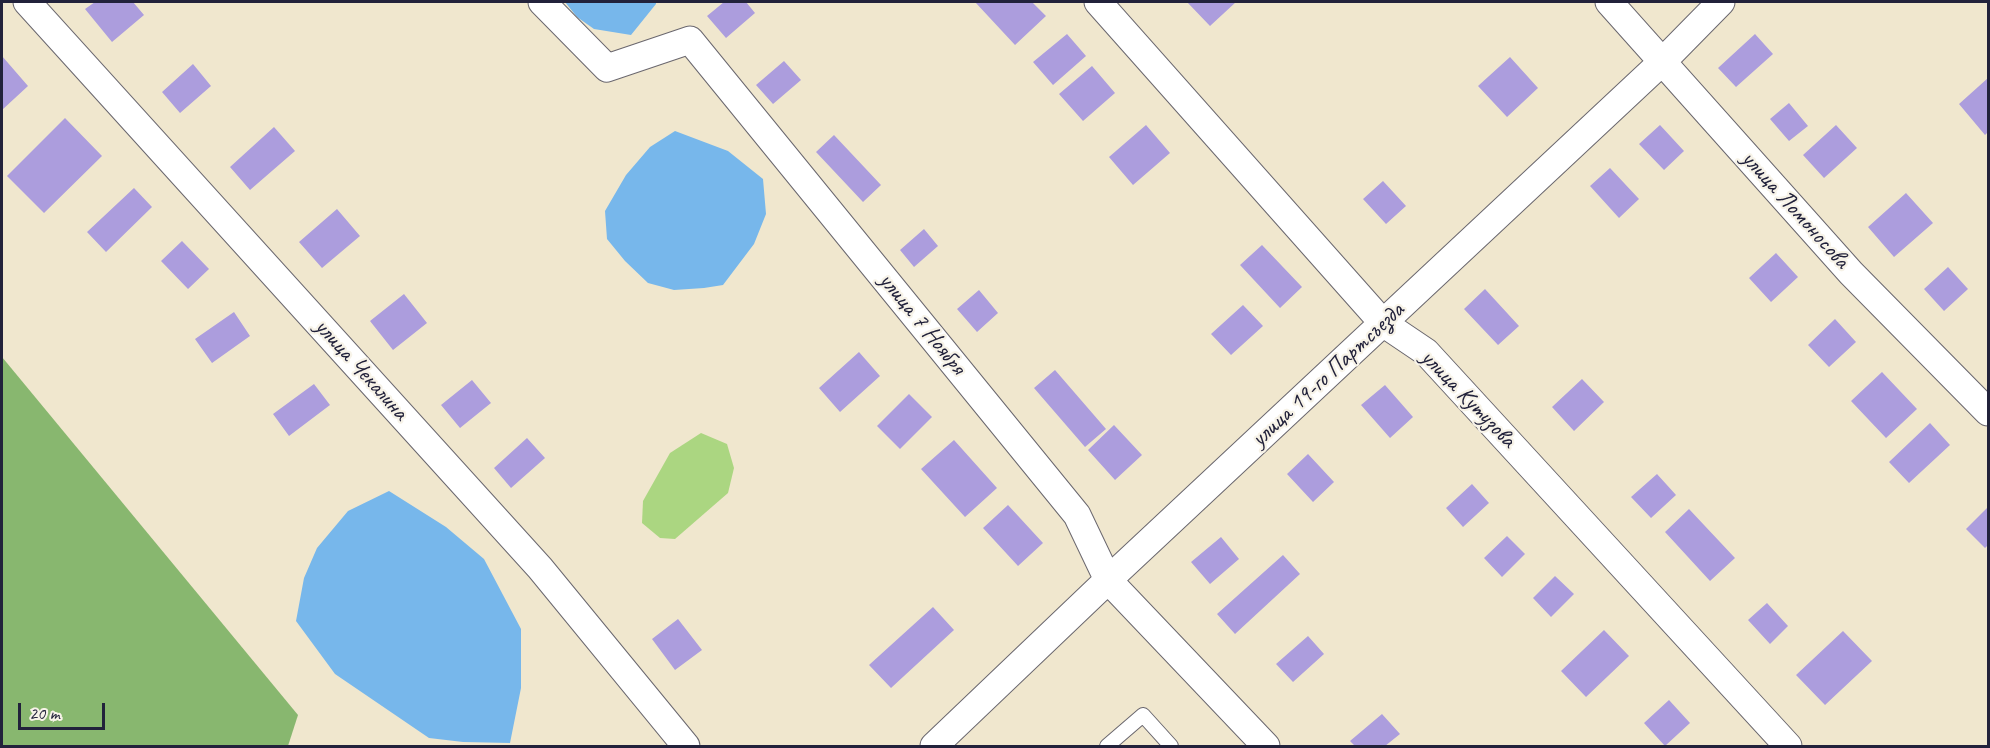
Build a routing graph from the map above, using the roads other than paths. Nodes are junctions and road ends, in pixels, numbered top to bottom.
1 (27, 2) edge
2 (542, 2) edge
3 (1098, 2) edge
4 (1609, 2) edge
5 (1721, 2) edge
6 (1663, 61) junction
7 (1383, 323) junction
8 (1989, 412) edge
9 (1108, 580) junction
10 (686, 747) edge
11 (934, 747) edge
12 (1107, 747) edge
13 (1171, 747) edge
14 (1266, 747) edge
15 (1788, 747) edge

1 - 10 street, улица Чекалина
2 - 9 street, улица 7 Ноября
3 - 7 street, улица Кутузова
4 - 6 street, улица Ломоносова
5 - 6 street, улица 19-го Партсъезда
6 - 7 street, улица 19-го Партсъезда
6 - 8 street, улица Ломоносова
7 - 9 street, улица 19-го Партсъезда
7 - 15 street, улица Кутузова
9 - 11 street, улица 19-го Партсъезда
9 - 14 street, улица 7 Ноября
12 - 13 lane

